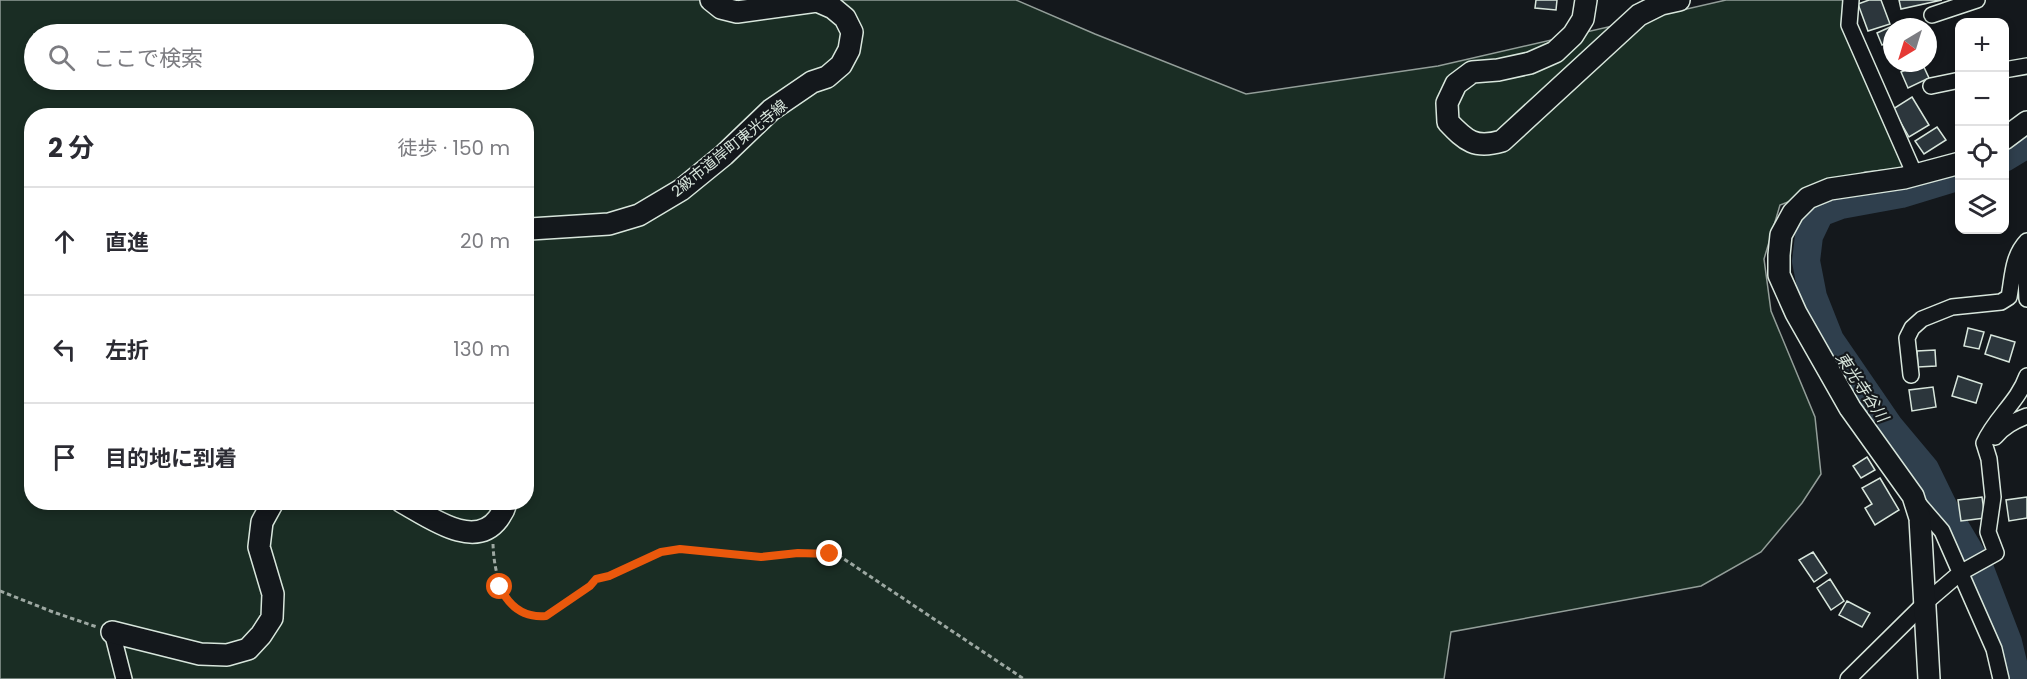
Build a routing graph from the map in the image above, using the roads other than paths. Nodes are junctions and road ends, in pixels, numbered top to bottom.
1 (711, 0) edge
2 (1586, 0) edge
3 (1679, 0) edge
4 (1851, 0) edge
5 (1977, 0) edge
6 (1932, 15) dead end
7 (2027, 66) edge
8 (2009, 69) edge
9 (1955, 81) edge
10 (1931, 86) dead end
11 (2027, 122) edge
12 (2009, 135) edge
13 (1955, 164) edge
14 (1915, 175) junction
15 (534, 229) edge
16 (2027, 241) edge
17 (2027, 252) edge
18 (2027, 299) edge
19 (1911, 375) dead end
20 (2027, 376) edge
21 (2027, 416) edge
22 (1989, 459) junction
23 (1913, 496) junction
24 (269, 510) edge
25 (417, 510) edge
26 (505, 510) edge
27 (1965, 570) junction
28 (1924, 603) junction
29 (112, 632) joint
30 (124, 679) edge
31 (1848, 679) edge
32 (1929, 679) edge
33 (2001, 679) edge

1 - 15 street, 2級市道岸町東光寺線
2 - 3 street
4 - 14 street
5 - 6 street
7 - 8 street
9 - 10 street
11 - 12 street
13 - 14 street
14 - 23 street
16 - 19 street
17 - 18 street
20 - 22 street
21 - 22 street
22 - 27 street
23 - 27 street
23 - 28 street
24 - 29 street
25 - 26 street
27 - 28 street
27 - 33 street
28 - 31 street
28 - 32 street
29 - 30 street

